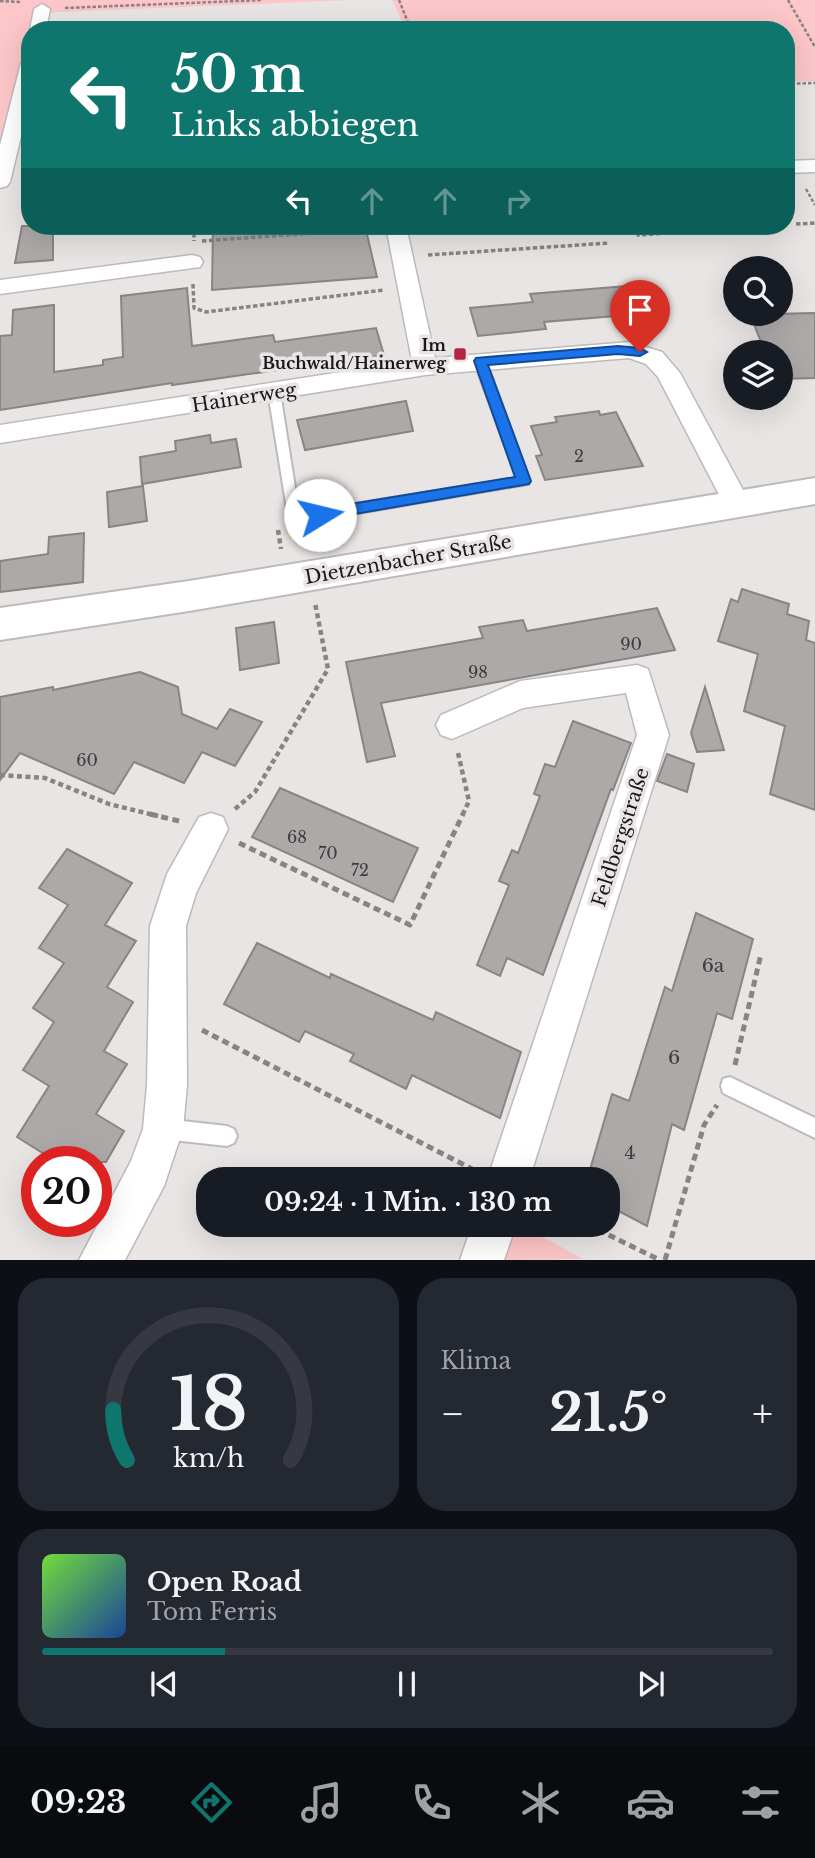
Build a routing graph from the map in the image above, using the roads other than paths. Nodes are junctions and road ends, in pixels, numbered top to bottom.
1 (42, 9) road end
2 (40, 21) edge
3 (21, 103) edge
4 (815, 166) edge
5 (795, 167) edge
6 (0, 182) edge
7 (399, 235) edge
8 (193, 252) road end
9 (0, 286) edge
10 (480, 361) junction
11 (425, 367) junction
12 (274, 392) junction
13 (0, 434) edge
14 (815, 491) edge
15 (737, 503) junction
16 (0, 624) edge
17 (452, 725) road end
18 (211, 829) road end
19 (730, 1086) dead end
20 (815, 1128) edge
21 (163, 1129) junction
22 (227, 1136) dead end
23 (498, 1167) edge
24 (490, 1237) edge
25 (101, 1259) edge
26 (482, 1259) edge

1 - 2 street
3 - 6 street
4 - 5 street
7 - 11 street
8 - 9 street
10 - 11 street, Hainerweg
10 - 12 lane
10 - 15 street, Hainerweg
11 - 12 street, Hainerweg
12 - 13 street, Hainerweg
14 - 15 main road, Dietzenbacher Straße
15 - 16 main road, Dietzenbacher Straße
17 - 23 street, Feldbergstraße
18 - 21 street
19 - 20 lane
21 - 22 lane
21 - 25 street
24 - 26 street

